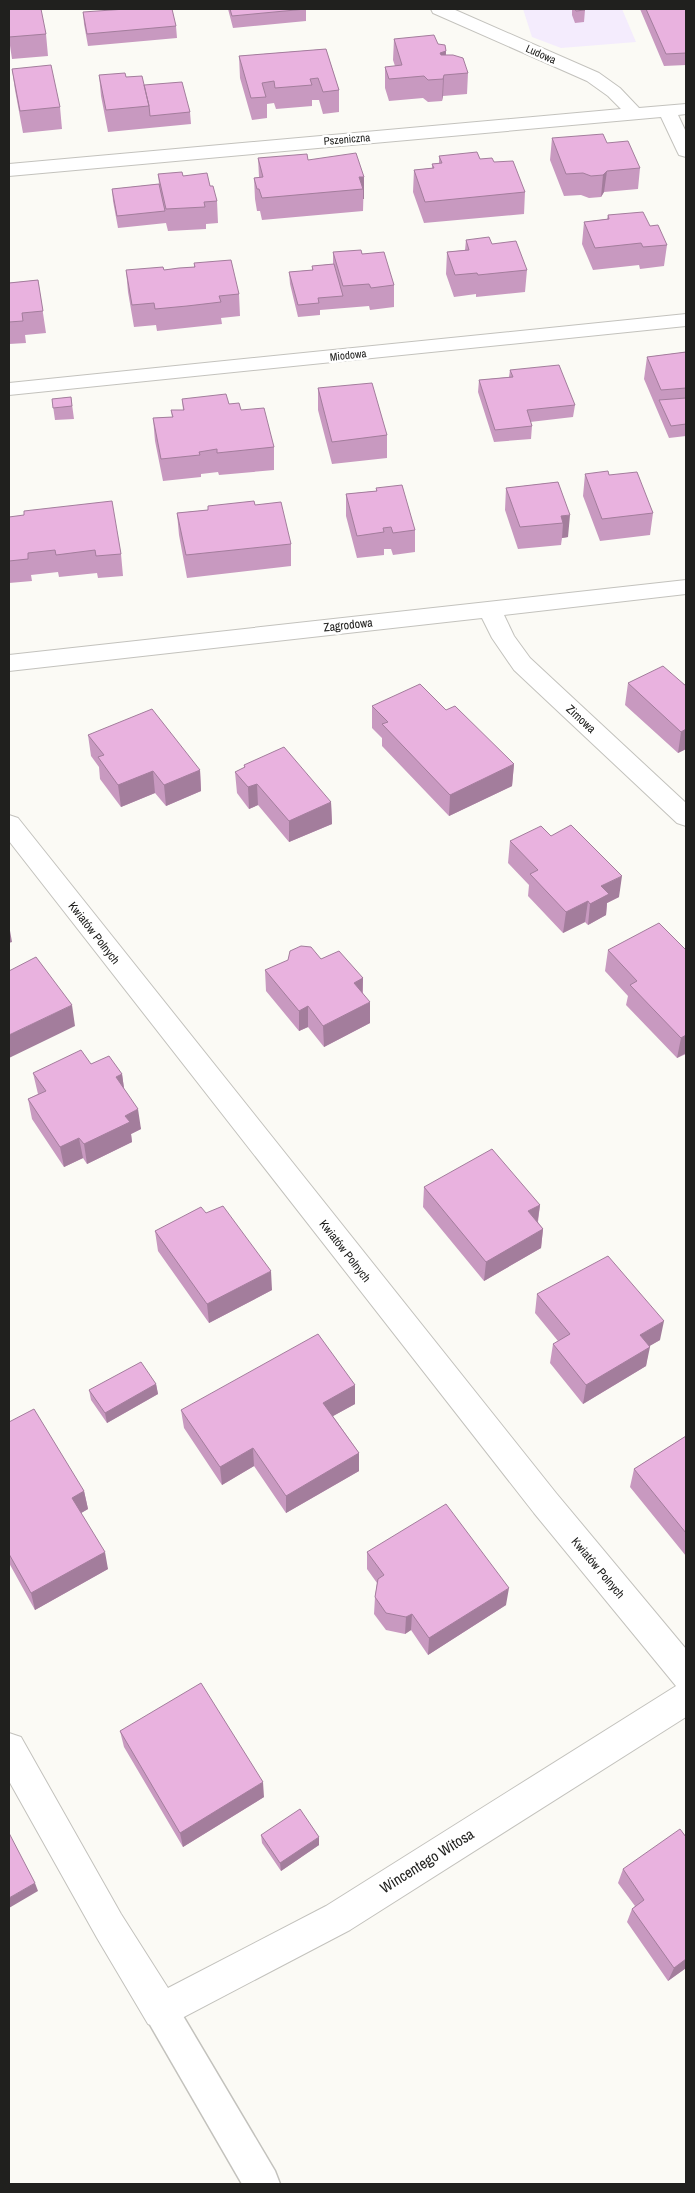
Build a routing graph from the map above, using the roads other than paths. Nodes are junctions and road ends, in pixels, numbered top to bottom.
1 (438, 9) edge
2 (686, 109) edge
3 (667, 111) junction
4 (634, 114) junction
5 (686, 151) edge
6 (9, 170) edge
7 (686, 320) edge
8 (9, 389) edge
9 (686, 587) edge
10 (491, 610) junction
11 (9, 663) edge
12 (686, 817) edge
13 (9, 824) edge
14 (686, 1674) edge
15 (686, 1698) edge
16 (9, 1749) edge
17 (161, 2011) junction
18 (262, 2184) edge

1 - 4 street, Ludowa
2 - 3 street, Pszeniczna
3 - 4 street, Pszeniczna
3 - 5 street
4 - 6 street, Pszeniczna
7 - 8 street, Miodowa
9 - 10 street, Zagrodowa
10 - 11 street, Zagrodowa
10 - 12 street, Zimowa
13 - 14 street, Kwiatów Polnych
15 - 17 street, Wincentego Witosa
16 - 17 street
17 - 18 lane

